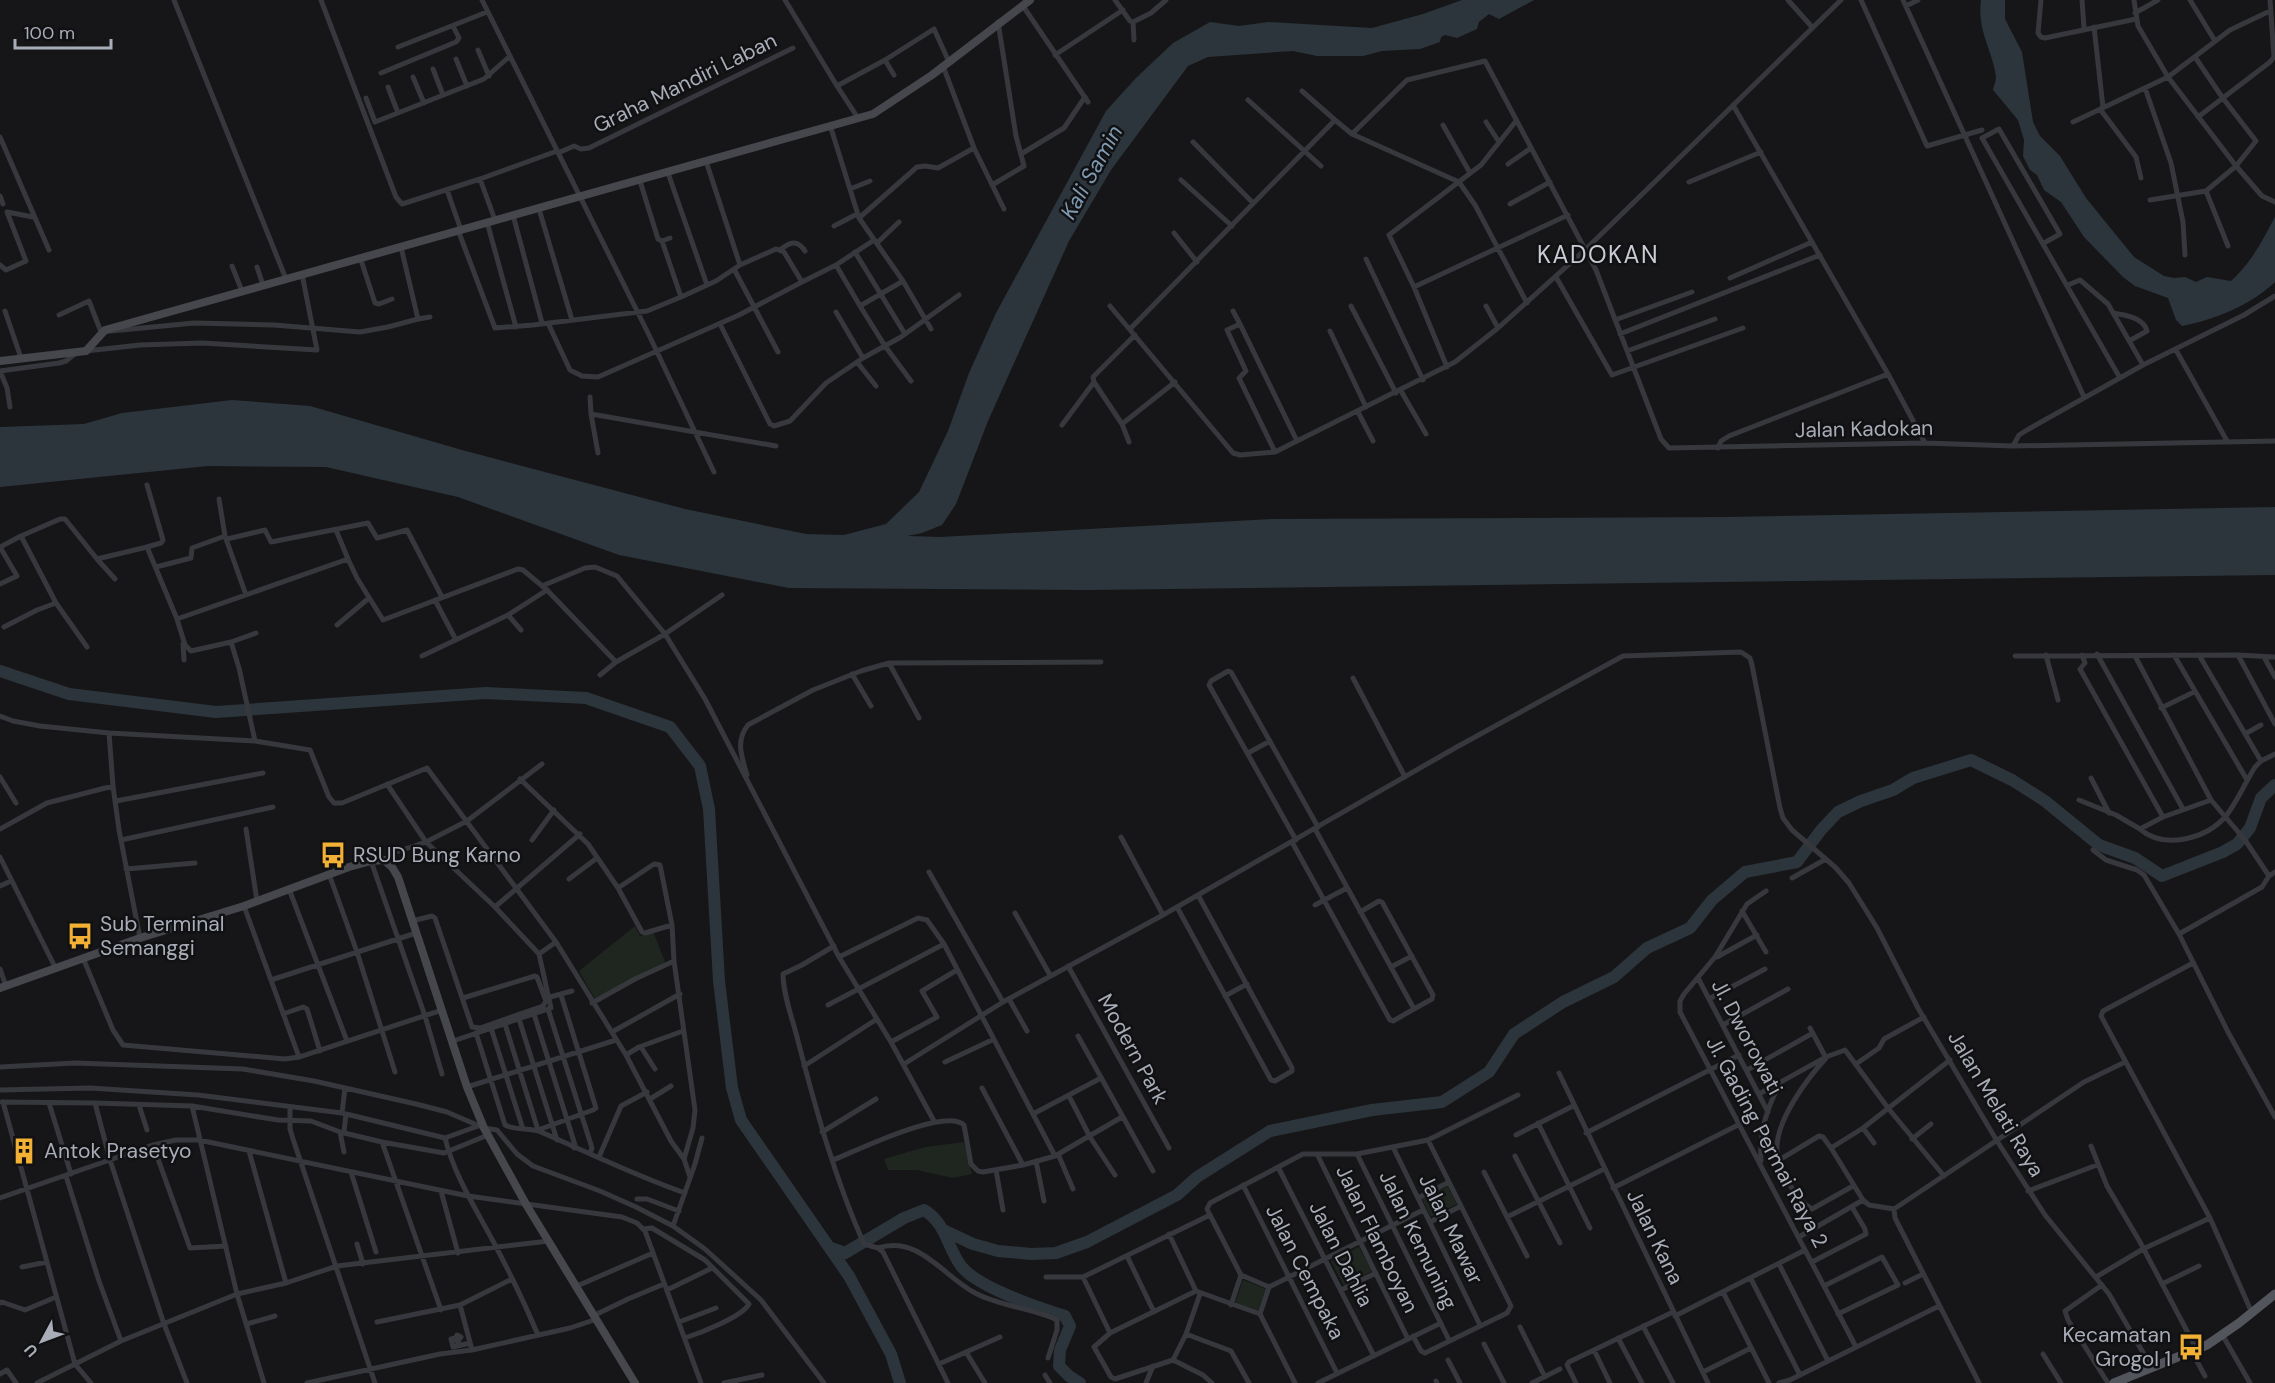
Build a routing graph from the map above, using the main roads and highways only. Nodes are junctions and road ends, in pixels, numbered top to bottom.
1 (2275, 1294) edge
2 (2114, 1383) edge

1 - 2 main road

